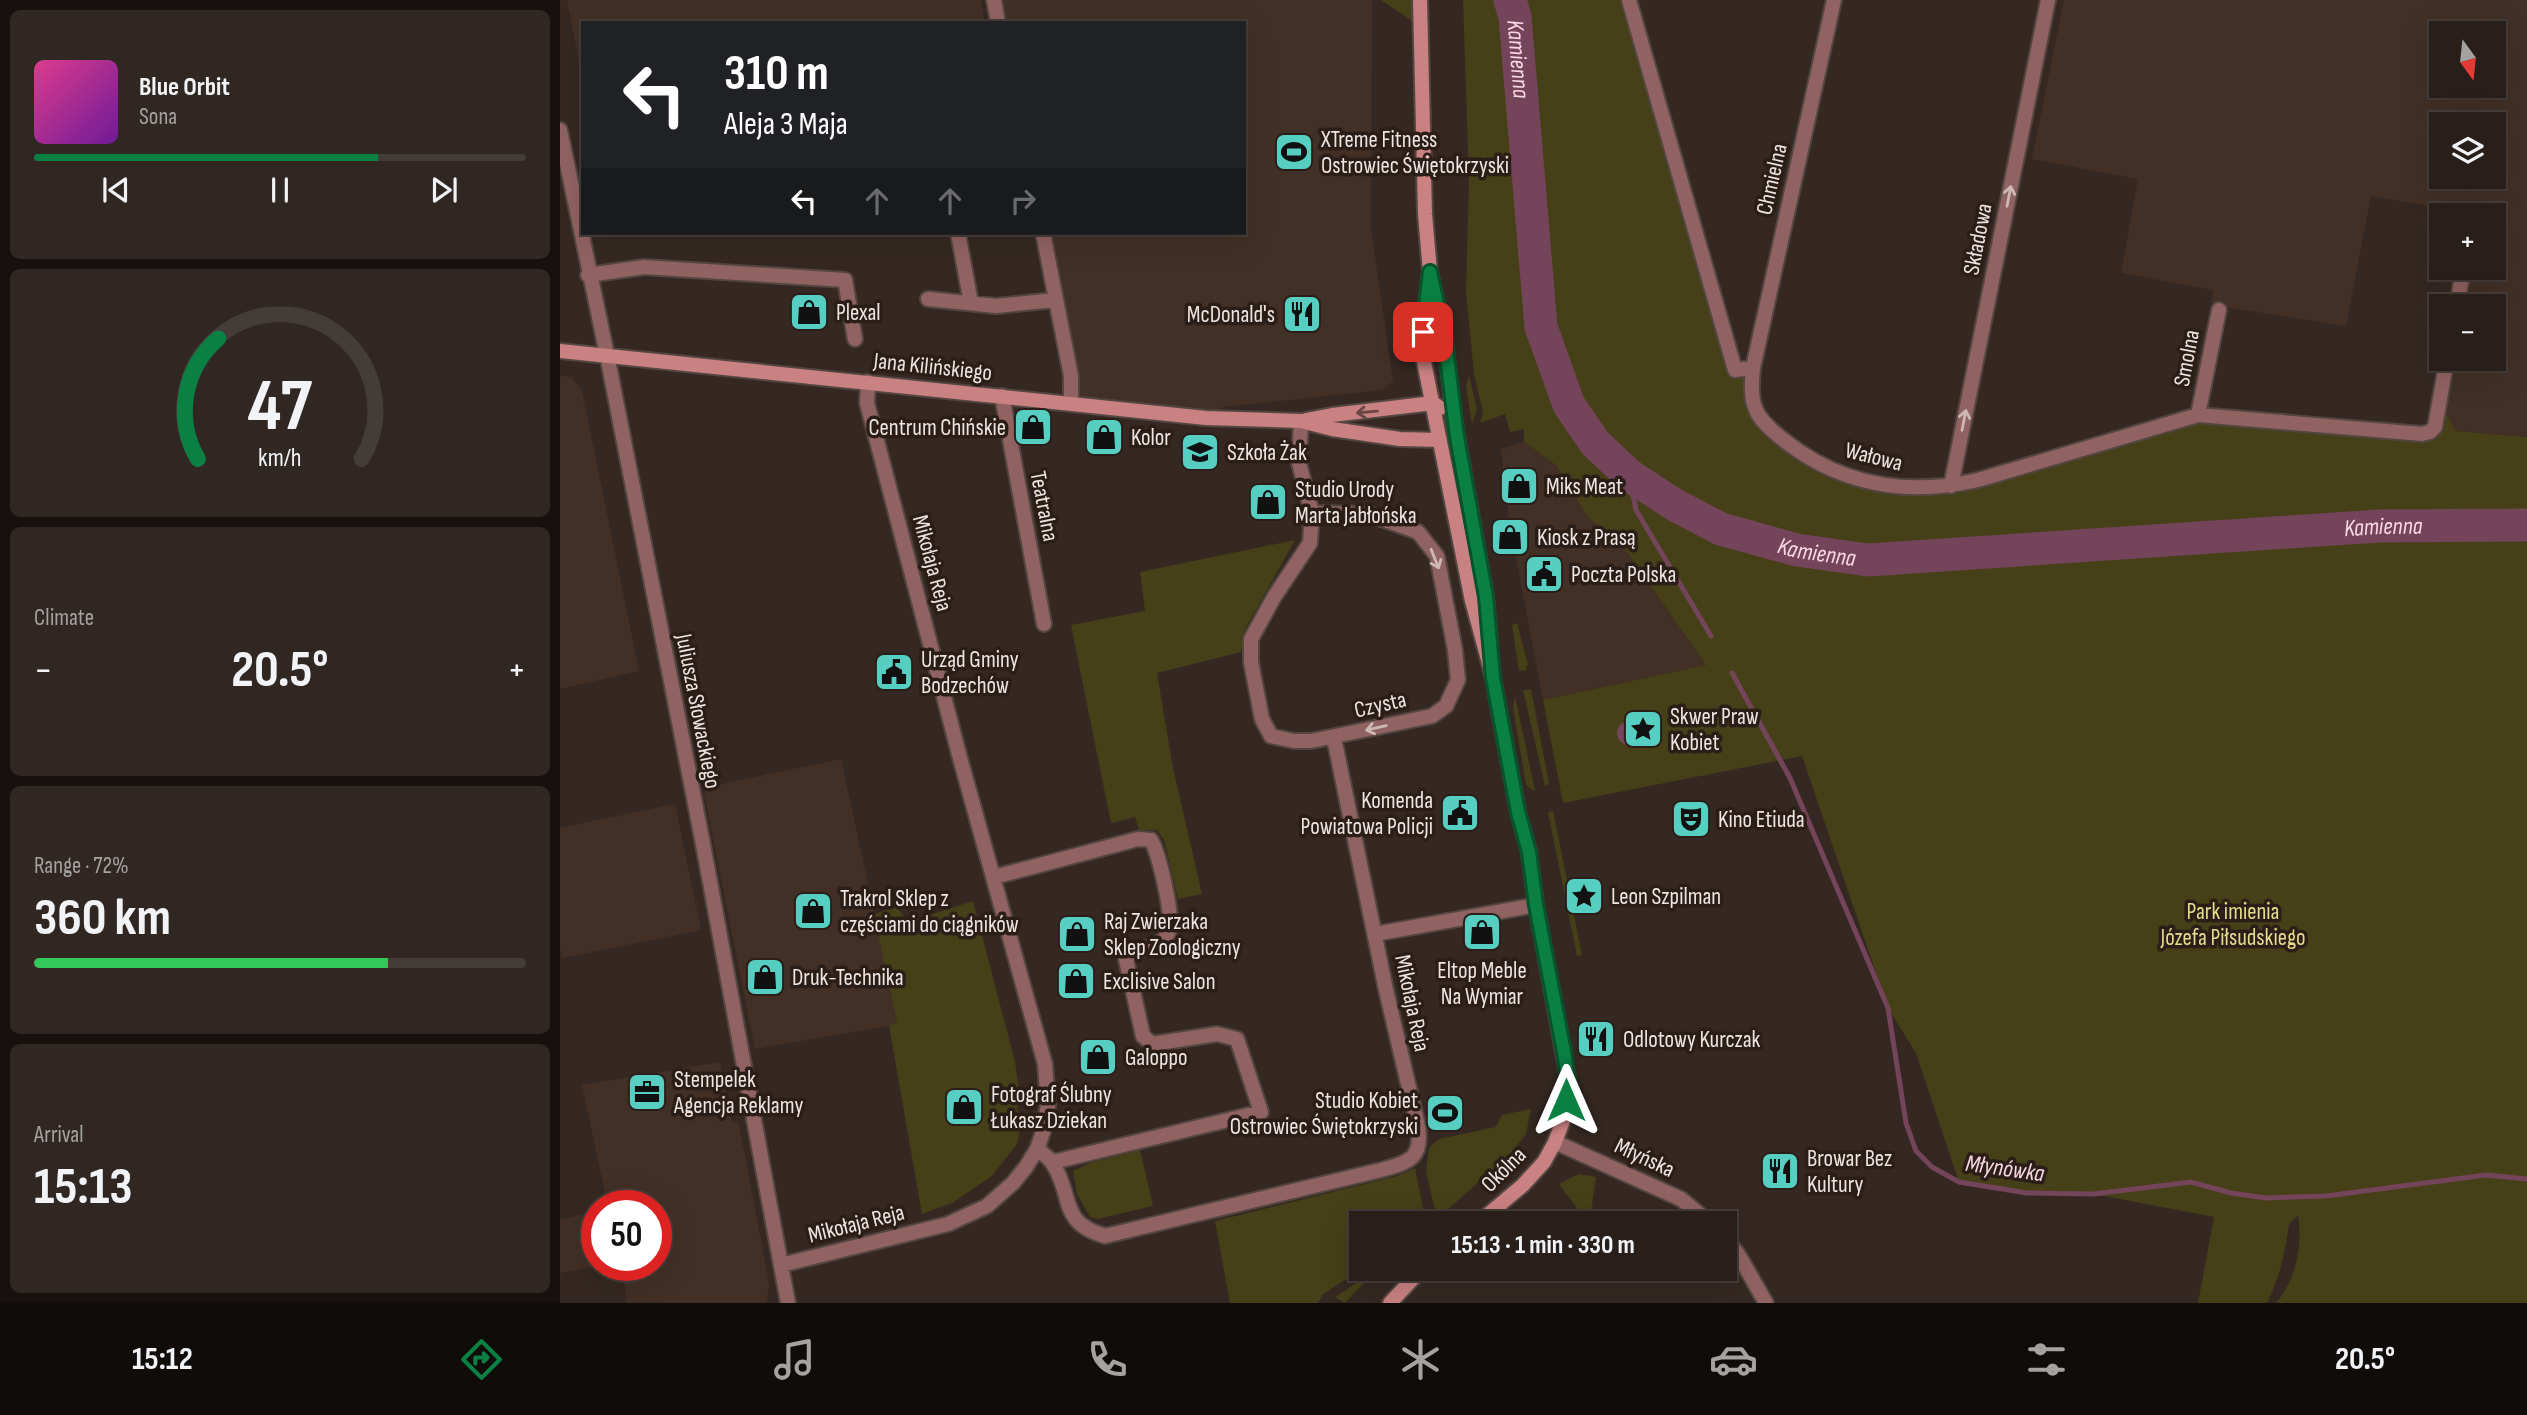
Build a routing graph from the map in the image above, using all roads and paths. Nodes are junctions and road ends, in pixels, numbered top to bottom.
1 (994, 0) edge
2 (1420, 0) edge
3 (1629, 0) edge
4 (1834, 0) edge
5 (2048, 0) edge
6 (998, 21) edge
7 (560, 130) edge
8 (958, 235) edge
9 (1043, 235) edge
10 (1430, 272) junction
11 (589, 275) junction
12 (928, 299) dead end
13 (1055, 300) junction
14 (971, 303) junction
15 (2219, 310) dead end
16 (855, 339) dead end
17 (560, 351) edge
18 (607, 355) junction
19 (1753, 368) junction
20 (2446, 371) edge
21 (868, 382) junction
22 (1002, 396) junction
23 (1071, 402) junction
24 (1433, 403) junction
25 (2198, 415) junction
26 (1454, 419) junction
27 (1301, 421) junction
28 (1440, 440) junction
29 (1951, 486) junction
30 (1312, 513) junction
31 (1044, 624) dead end
32 (1493, 678) junction
33 (1334, 738) junction
34 (994, 877) junction
35 (1536, 905) junction
36 (1375, 934) junction
37 (1555, 1142) junction
38 (1037, 1149) junction
39 (1053, 1162) junction
40 (1492, 1211) edge
41 (1696, 1211) edge
42 (1737, 1253) edge
43 (781, 1265) junction
44 (1411, 1281) edge
45 (788, 1303) edge
46 (1390, 1303) edge
47 (1766, 1303) edge

1 - 6 street
2 - 10 main road
3 - 19 street
4 - 19 street, Chmielna
29 -> 5 street, Składowa
7 - 11 street, Juliusza Słowackiego
8 - 14 street
9 - 13 street
10 - 24 main road
10 - 26 main road
11 - 16 street
11 - 18 street, Juliusza Słowackiego
12 - 14 street
13 - 14 street
13 - 23 street
15 - 25 street, Smolna
17 - 18 main road, Jana Kilińskiego
18 - 21 main road, Jana Kilińskiego
18 - 43 street, Juliusza Słowackiego
19 - 29 street, Wałowa
20 - 25 street, Wałowa
21 - 22 main road, Jana Kilińskiego
21 - 34 street, Mikołaja Reja
22 - 23 main road, Jana Kilińskiego
22 - 31 street, Teatralna
23 - 27 main road, Jana Kilińskiego
24 - 26 main road
24 -> 27 main road, Jana Kilińskiego
24 - 28 main road
25 - 29 street, Wałowa
26 - 28 main road
26 - 32 main road
27 - 28 main road, Jana Kilińskiego
27 - 30 street, Czysta
28 - 32 main road
30 - 33 street, Czysta
30 -> 33 street, Czysta
32 - 35 main road, Okólna
33 - 36 street, Mikołaja Reja
34 - 38 street, Mikołaja Reja
34 - 39 street
35 - 36 street
35 - 37 main road, Okólna
36 - 39 street, Mikołaja Reja
37 - 40 main road, Okólna
37 - 41 street, Młyńska
38 - 39 street
38 - 43 street, Mikołaja Reja
42 - 47 street
43 - 45 street, Juliusza Słowackiego
44 - 46 main road

